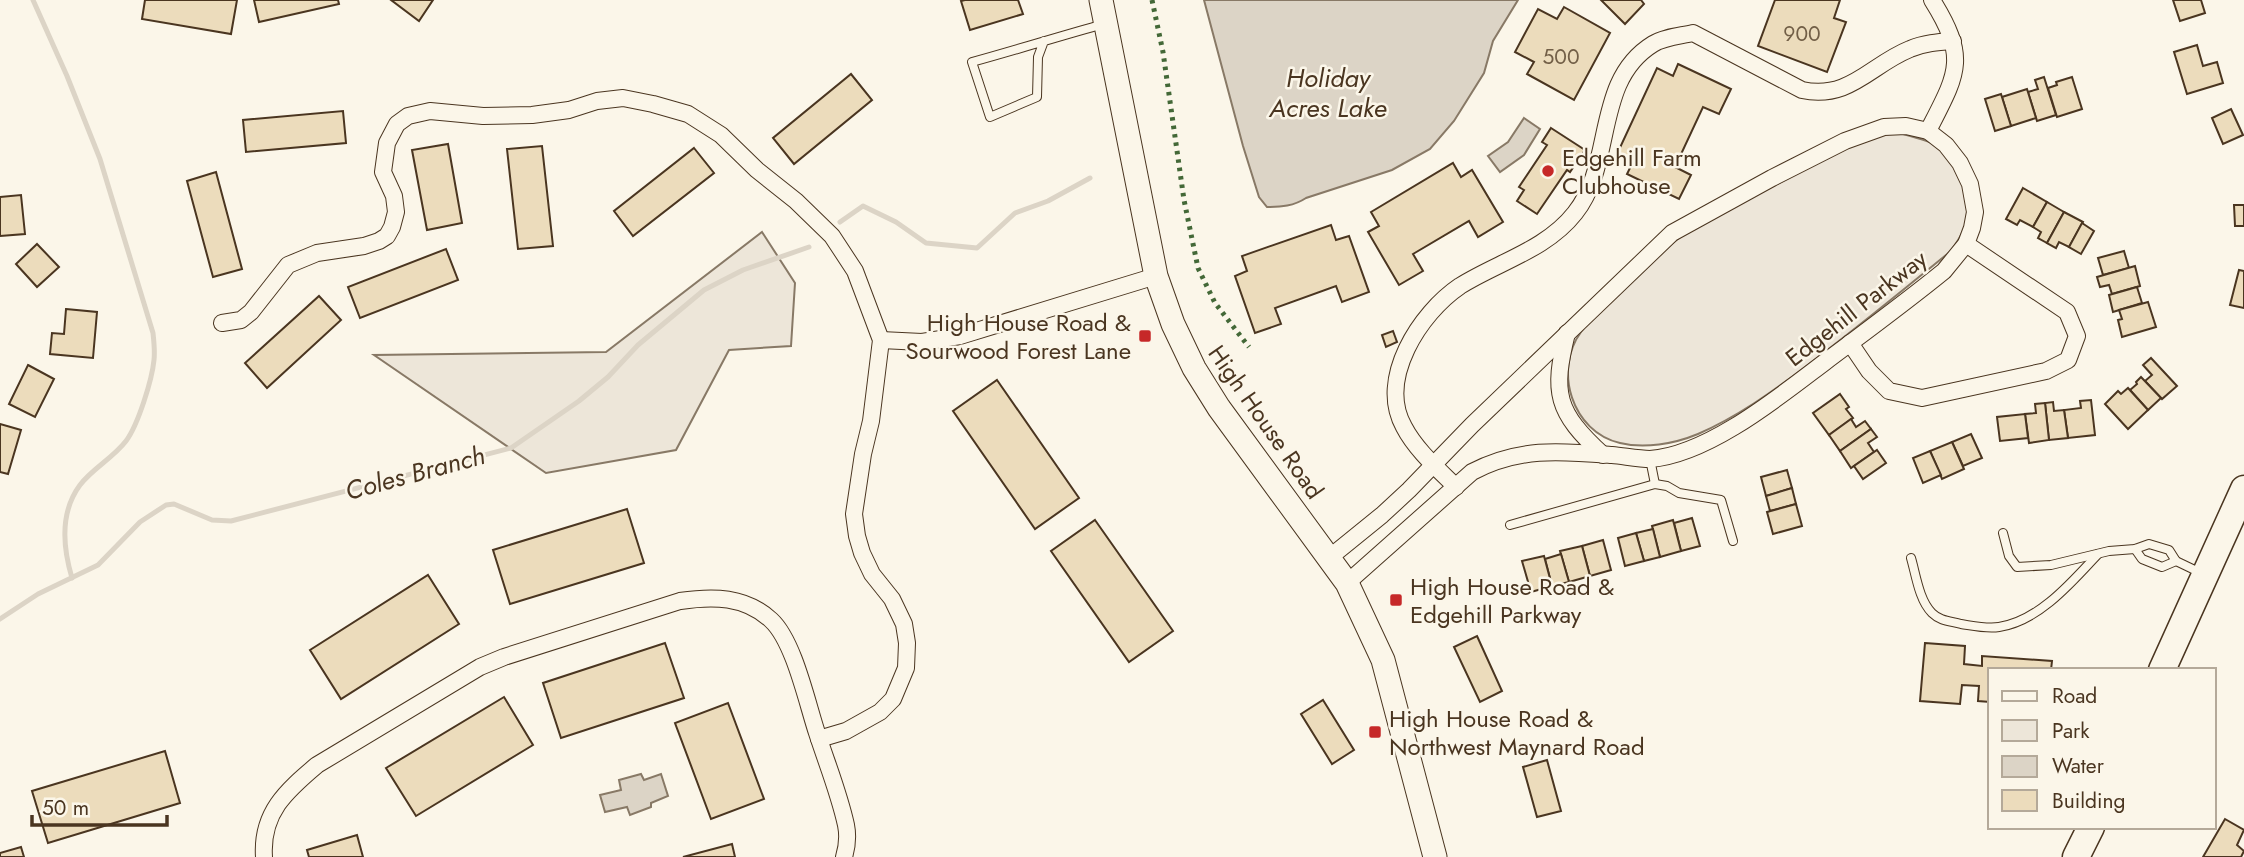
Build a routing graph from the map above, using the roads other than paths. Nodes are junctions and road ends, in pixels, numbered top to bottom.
1 (1101, 0) edge
2 (1932, 0) edge
3 (1107, 24) junction
4 (1044, 41) junction
5 (1953, 41) junction
6 (1928, 131) junction
7 (1966, 244) junction
8 (1156, 276) junction
9 (222, 323) dead end
10 (1567, 333) junction
11 (881, 340) junction
12 (1850, 344) junction
13 (1603, 455) junction
14 (1650, 459) junction
15 (1433, 464) junction
16 (1655, 484) junction
17 (1456, 487) junction
18 (2244, 489) edge
19 (1510, 525) dead end
20 (2003, 533) dead end
21 (1733, 541) dead end
22 (2135, 549) junction
23 (2098, 554) junction
24 (1329, 558) junction
25 (1911, 558) dead end
26 (2176, 561) junction
27 (2204, 575) junction
28 (1347, 583) junction
29 (2163, 668) edge
30 (819, 739) junction
31 (2090, 829) edge
32 (264, 857) edge
33 (845, 857) edge
34 (1435, 857) edge
35 (2076, 857) edge

1 - 3 main road, High House Road
2 - 5 street
3 - 4 lane
3 - 8 main road, High House Road
4 - 4 lane
5 - 6 street
5 - 15 street
6 - 7 street, Edgehill Parkway
6 - 10 street
7 - 12 street, Edgehill Parkway
7 - 12 street
8 - 11 street
8 - 24 main road, High House Road
9 - 11 street
10 - 13 street
10 - 15 street
11 - 30 street
12 - 14 street, Edgehill Parkway
13 - 14 street, Edgehill Parkway
13 - 17 street, Edgehill Parkway
14 - 16 lane
15 - 17 street
15 - 24 street
16 - 19 lane
16 - 21 lane
17 - 28 street, Edgehill Parkway
18 - 27 main road
20 - 23 lane
22 - 23 lane
22 - 26 lane
22 - 26 lane
23 - 25 lane
24 - 28 main road, High House Road
26 - 27 lane
27 - 29 main road
28 - 34 main road, High House Road
30 - 32 street
30 - 33 street
31 - 35 main road

